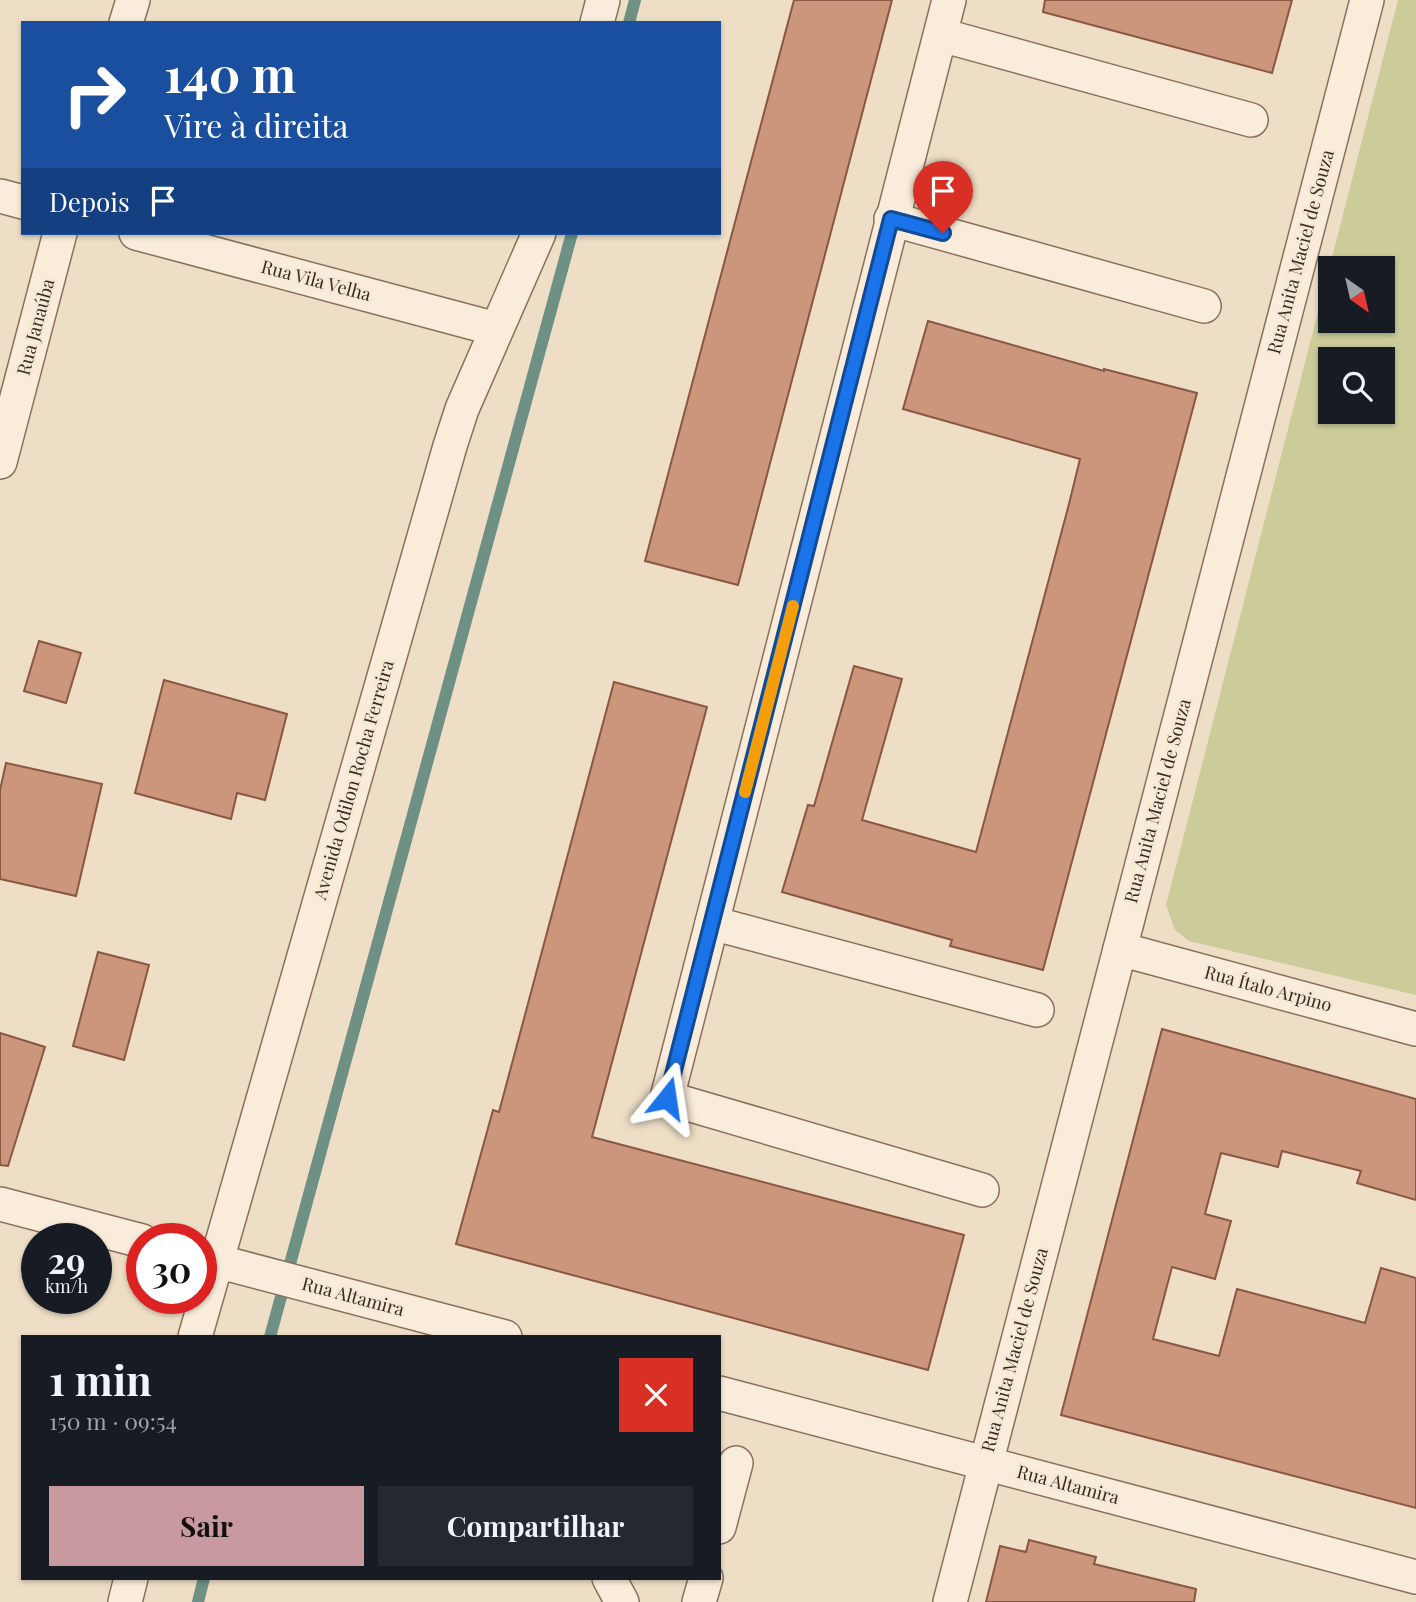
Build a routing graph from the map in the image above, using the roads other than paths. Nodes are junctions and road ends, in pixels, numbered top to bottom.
1 (133, 0) edge
2 (603, 0) edge
3 (949, 0) edge
4 (1367, 0) edge
5 (127, 21) edge
6 (598, 21) edge
7 (941, 34) junction
8 (1251, 120) dead end
9 (0, 196) edge
10 (21, 201) edge
11 (891, 219) junction
12 (60, 235) edge
13 (144, 235) edge
14 (538, 235) edge
15 (1204, 306) dead end
16 (496, 329) junction
17 (0, 462) edge
18 (712, 923) junction
19 (1120, 949) junction
20 (1037, 1010) dead end
21 (1416, 1029) edge
22 (982, 1190) dead end
23 (0, 1204) edge
24 (217, 1229) edge
25 (126, 1237) edge
26 (217, 1261) edge
27 (199, 1314) edge
28 (195, 1335) edge
29 (497, 1335) edge
30 (721, 1395) edge
31 (736, 1463) dead end
32 (986, 1464) junction
33 (721, 1519) edge
34 (1416, 1577) edge
35 (130, 1580) edge
36 (611, 1580) edge
37 (705, 1580) edge
38 (125, 1602) edge
39 (622, 1602) edge
40 (699, 1602) edge
41 (950, 1602) edge

1 - 5 street
2 - 6 street
3 - 7 street
4 - 19 street, Rua Anita Maciel de Souza
7 - 8 street
7 - 11 street
9 - 10 street
11 - 15 street
11 - 18 street
12 - 17 street, Rua Janaúba
13 - 16 street, Rua Vila Velha
14 - 16 street, Avenida Odilon Rocha Ferreira
16 - 24 street, Avenida Odilon Rocha Ferreira
18 - 20 street
18 - 22 street
19 - 21 street, Rua Ítalo Arpino
19 - 32 street, Rua Anita Maciel de Souza
23 - 25 street
26 - 29 street, Rua Altamira
27 - 28 street, Avenida Odilon Rocha Ferreira
30 - 32 street, Rua Altamira
31 - 33 street
32 - 34 street, Rua Altamira
32 - 41 street, Rua Anita Maciel de Souza
35 - 38 street
36 - 39 street
37 - 40 street

